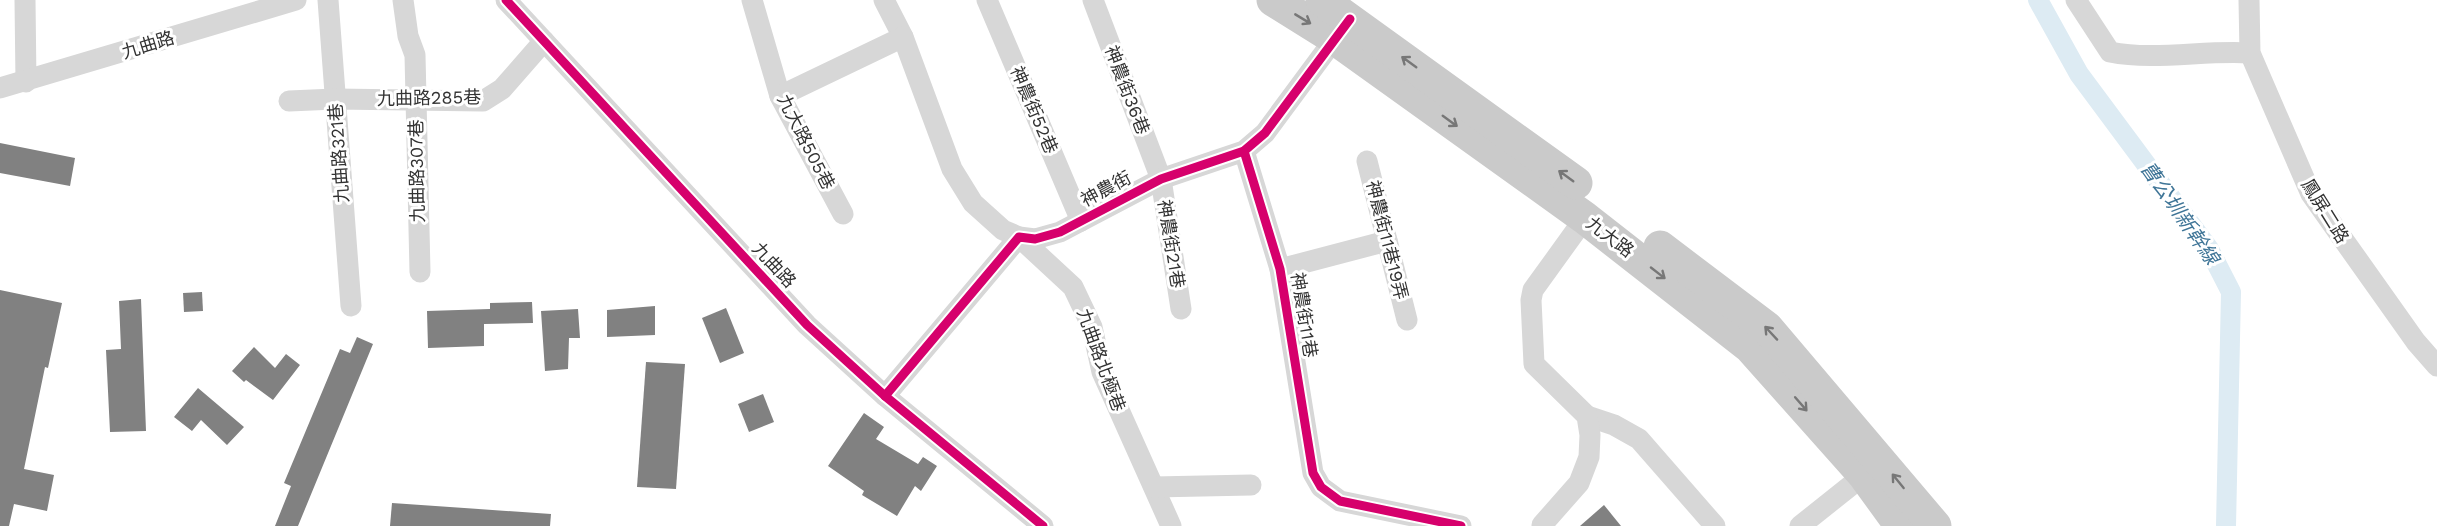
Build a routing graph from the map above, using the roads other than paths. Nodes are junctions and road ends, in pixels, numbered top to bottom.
1 (25, 0) edge
2 (296, 0) edge
3 (328, 0) edge
4 (403, 0) edge
5 (506, 0) edge
6 (752, 0) edge
7 (884, 0) edge
8 (987, 0) edge
9 (1093, 0) edge
10 (1273, 0) edge
11 (1322, 0) edge
12 (2076, 0) edge
13 (2250, 0) edge
14 (1342, 28) junction
15 (903, 38) junction
16 (544, 41) junction
17 (2250, 53) junction
18 (26, 82) junction
19 (0, 88) edge
20 (780, 96) junction
21 (335, 99) junction
22 (416, 100) junction
23 (289, 101) dead end
24 (1244, 151) junction
25 (1367, 160) dead end
26 (1161, 179) junction
27 (843, 214) dead end
28 (1585, 218) junction
29 (1081, 221) junction
30 (1019, 237) junction
31 (1387, 241) junction
32 (1280, 269) junction
33 (420, 272) dead end
34 (351, 306) dead end
35 (1181, 309) dead end
36 (1407, 320) dead end
37 (2437, 366) edge
38 (885, 396) junction
39 (1587, 417) junction
40 (1863, 475) junction
41 (1251, 485) dead end
42 (1154, 487) junction
43 (1390, 519) edge
44 (1542, 525) edge
45 (1043, 526) edge
46 (1171, 526) edge
47 (1461, 526) edge
48 (1715, 526) edge
49 (1800, 526) edge
50 (1901, 526) edge
51 (1935, 526) edge

1 - 18 street
2 - 18 street, 九曲路
3 - 21 street, 九曲路321巷
4 - 22 street, 九曲路307巷
5 - 16 street, 九曲路
6 - 20 street, 九大路505巷
7 - 15 street, 九曲路北極巷
8 - 29 street, 神農街52巷
9 - 26 street, 神農街36巷
10 -> 14 main road, 九大路
11 - 14 main road, 九大路
12 - 17 street
13 - 17 street, 鳳屏二路
14 - 24 street, 神農街
14 -> 28 main road, 九大路
51 -> 14 main road, 九大路
15 - 20 street
15 - 30 street, 九曲路北極巷
16 - 22 street, 九曲路285巷
16 - 38 street, 九曲路
17 - 37 street, 鳳屏二路
18 - 19 street, 九曲路
20 - 27 street, 九大路505巷
21 - 22 street, 九曲路285巷
21 - 23 street, 九曲路285巷
21 - 34 street, 九曲路321巷
22 - 33 street, 九曲路307巷
24 - 26 street, 神農街
24 - 32 street, 神農街11巷
25 - 31 street, 神農街11巷19弄
26 - 29 street, 神農街
26 - 35 street, 神農街21巷
28 - 39 street
28 -> 40 main road, 九大路
29 - 30 street, 神農街
30 - 38 street
30 - 42 street, 九曲路北極巷
31 - 32 street
31 - 36 street, 神農街11巷19弄
32 - 43 street, 神農街11巷
38 - 45 street, 九曲路
39 - 44 street
39 - 48 street
40 - 49 street
40 - 50 main road, 九大路
41 - 42 street
42 - 46 street, 九曲路北極巷
43 - 47 street

